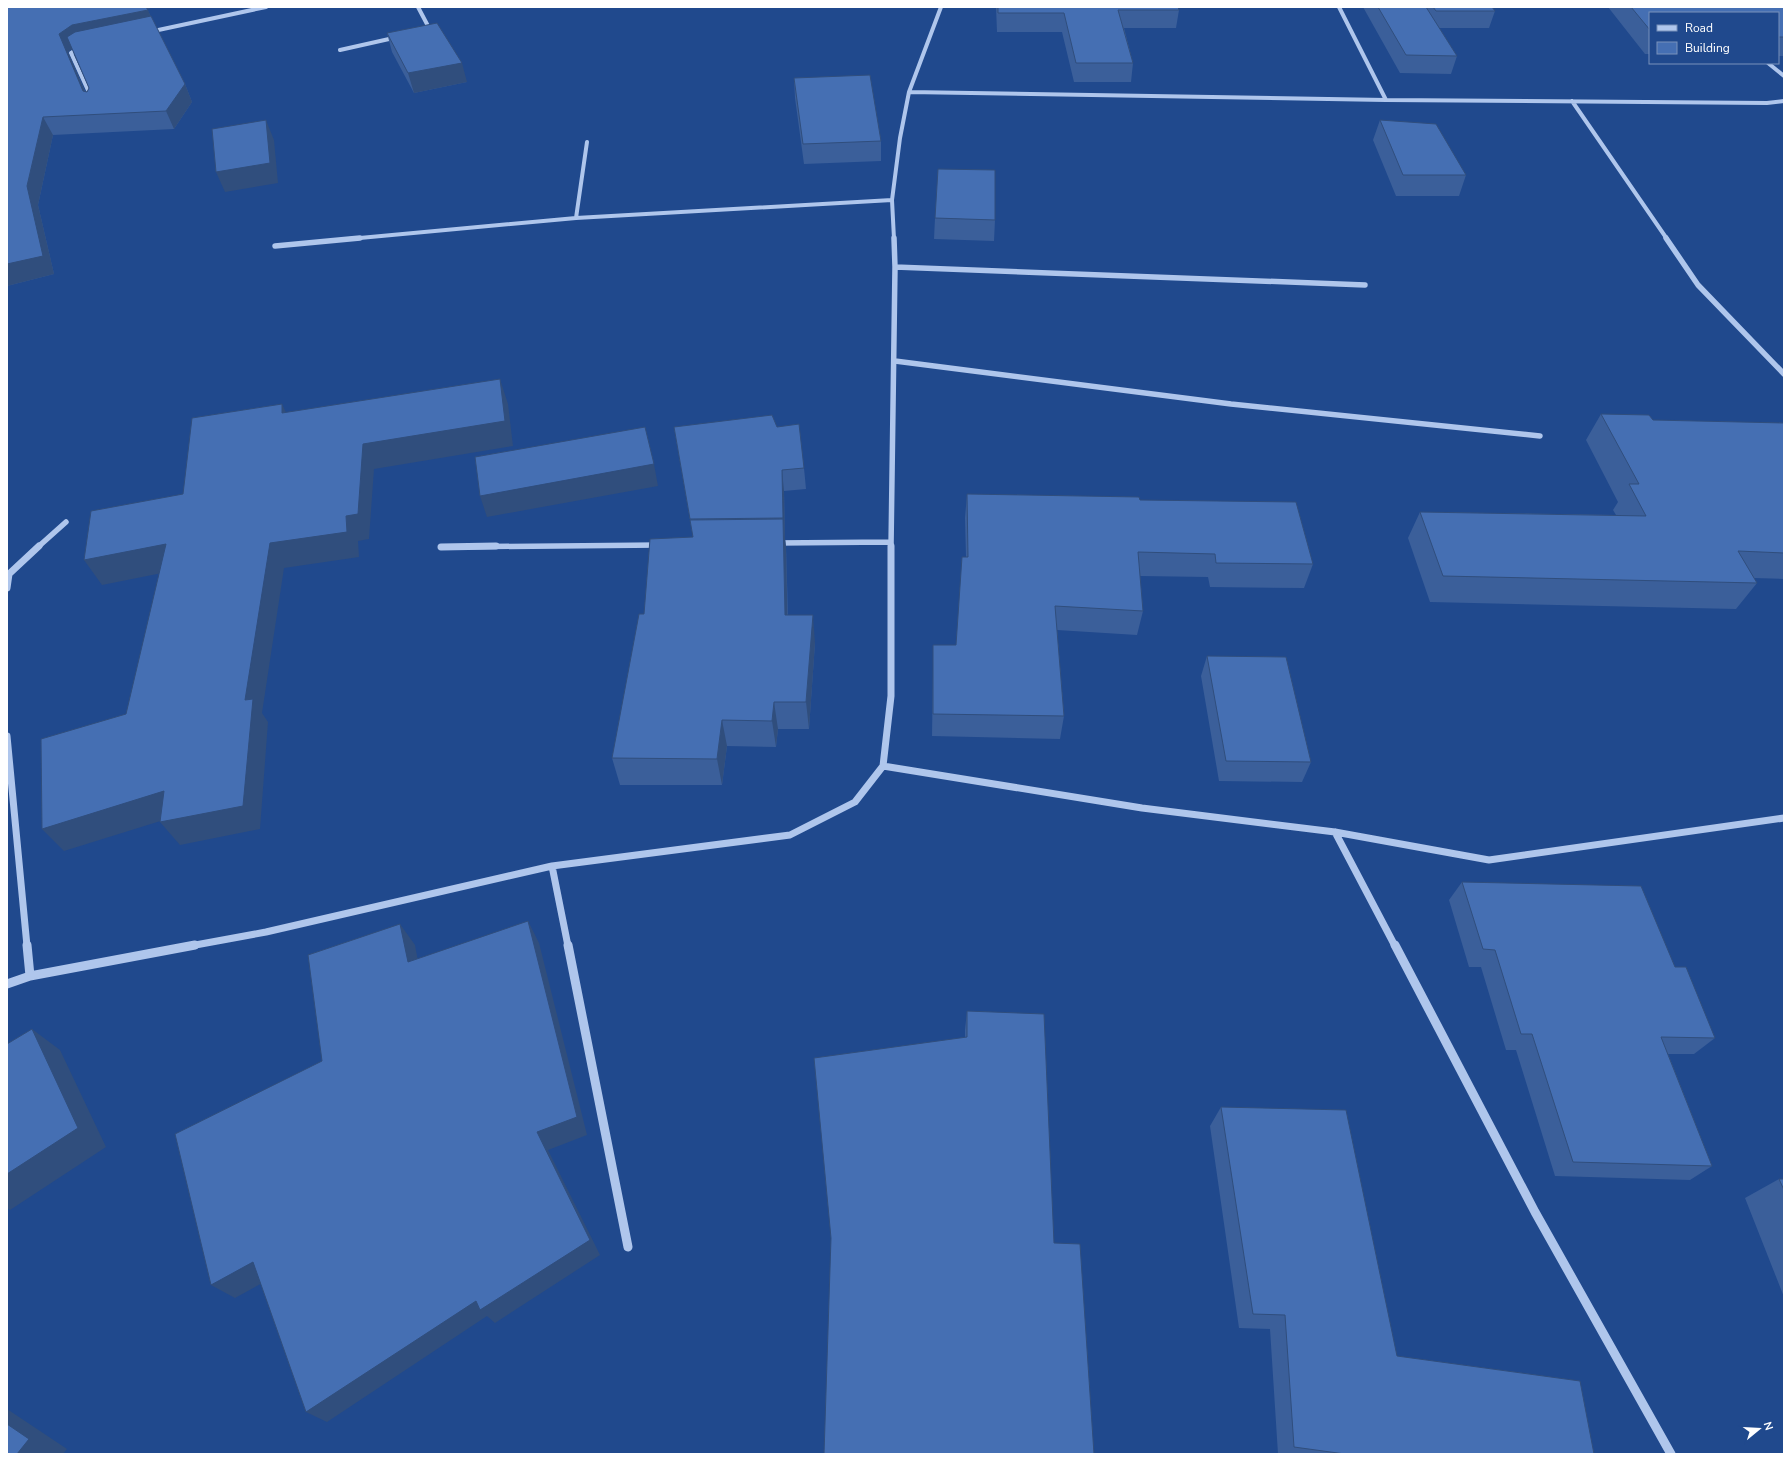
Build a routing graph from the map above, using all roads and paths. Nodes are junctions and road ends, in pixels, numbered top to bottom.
1 (266, 7) edge
2 (418, 7) edge
3 (941, 7) edge
4 (1339, 7) edge
5 (418, 32) edge
6 (143, 33) edge
7 (404, 36) edge
8 (90, 44) edge
9 (340, 50) dead end
10 (1769, 64) edge
11 (1784, 76) edge
12 (909, 92) junction
13 (1386, 100) junction
14 (1572, 101) junction
15 (1784, 101) edge
16 (95, 107) edge
17 (587, 142) dead end
18 (892, 200) junction
19 (576, 218) junction
20 (275, 246) dead end
21 (895, 267) junction
22 (1365, 285) dead end
23 (895, 360) junction
24 (1784, 374) edge
25 (1540, 436) dead end
26 (66, 522) dead end
27 (891, 542) junction
28 (772, 543) edge
29 (670, 544) edge
30 (441, 547) dead end
31 (7, 588) edge
32 (7, 736) edge
33 (883, 766) junction
34 (1784, 818) edge
35 (1336, 832) junction
36 (552, 866) junction
37 (30, 976) junction
38 (7, 984) edge
39 (628, 1247) dead end
40 (1671, 1454) edge

1 - 6 street
2 - 5 street
3 - 12 street
4 - 13 street
7 - 9 street
8 - 16 street
10 - 11 street
12 - 13 street
12 - 18 street
13 - 14 street
14 - 15 street
14 - 24 street
17 - 19 street
18 - 19 street
18 - 21 street
19 - 20 street
21 - 22 street
21 - 23 street
23 - 25 street
23 - 27 street
26 - 31 street
27 - 28 street
27 - 33 street
29 - 30 street
32 - 37 street
33 - 35 street
33 - 36 street
34 - 35 street
35 - 40 street
36 - 37 street
36 - 39 street
37 - 38 street

